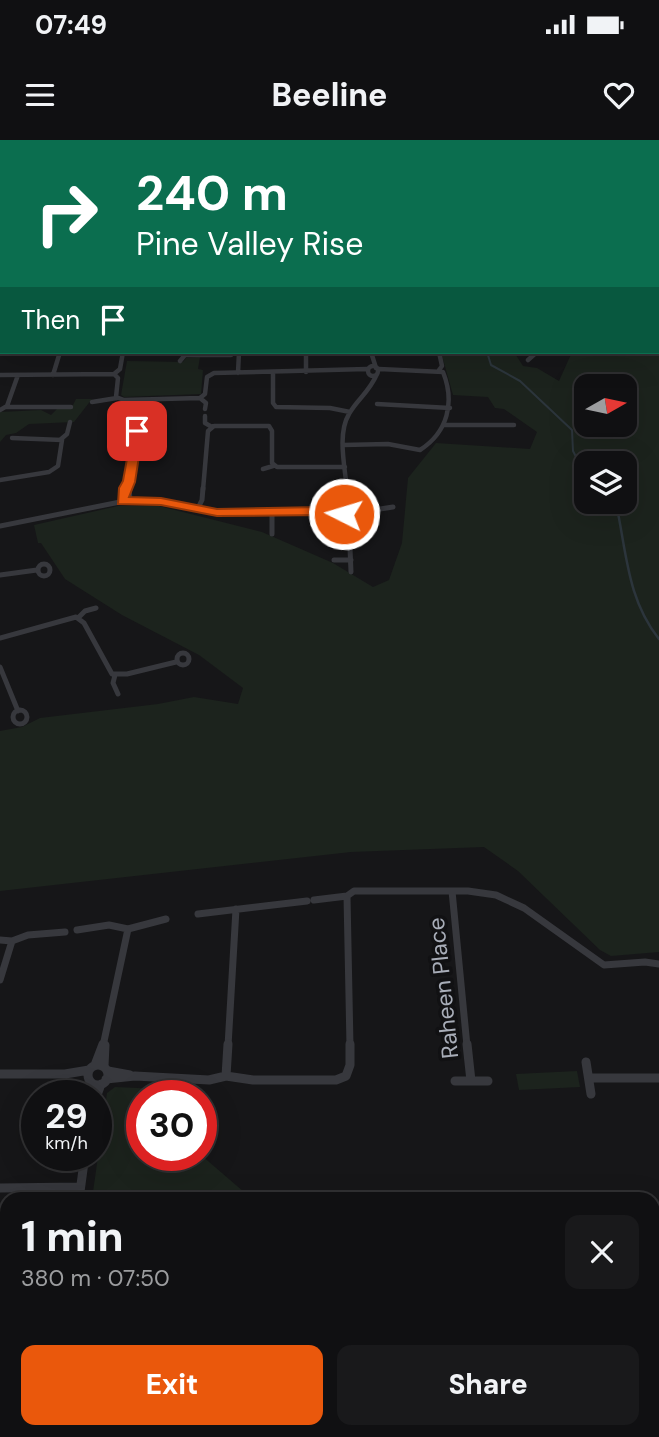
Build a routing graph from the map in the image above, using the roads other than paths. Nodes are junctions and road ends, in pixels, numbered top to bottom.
1 (0, 140) edge
2 (12, 140) edge
3 (59, 354) edge
4 (123, 354) edge
5 (183, 354) edge
6 (207, 354) edge
7 (239, 354) edge
8 (306, 354) edge
9 (371, 354) edge
10 (439, 354) edge
11 (535, 354) edge
12 (231, 355) dead end
13 (372, 360) junction
14 (528, 360) dead end
15 (180, 361) dead end
16 (439, 370) junction
17 (368, 371) junction
18 (378, 371) junction
19 (272, 372) junction
20 (306, 372) junction
21 (238, 373) junction
22 (114, 374) junction
23 (18, 375) junction
24 (53, 375) junction
25 (0, 376) edge
26 (373, 382) junction
27 (117, 398) junction
28 (200, 398) junction
29 (142, 400) junction
30 (92, 402) dead end
31 (377, 404) dead end
32 (6, 407) junction
33 (71, 407) dead end
34 (450, 408) junction
35 (205, 409) dead end
36 (0, 410) edge
37 (350, 412) junction
38 (205, 416) dead end
39 (70, 422) dead end
40 (444, 425) junction
41 (514, 425) dead end
42 (212, 427) junction
43 (12, 438) dead end
44 (60, 440) junction
45 (343, 445) junction
46 (274, 466) junction
47 (345, 467) junction
48 (262, 468) dead end
49 (0, 480) edge
50 (129, 482) junction
51 (347, 496) junction
52 (130, 500) junction
53 (122, 501) junction
54 (393, 507) dead end
55 (197, 510) junction
56 (343, 511) junction
57 (352, 511) junction
58 (272, 512) junction
59 (349, 525) junction
60 (0, 526) edge
61 (272, 534) dead end
62 (334, 560) dead end
63 (351, 560) junction
64 (37, 570) dead end
65 (351, 572) dead end
66 (0, 575) edge
67 (96, 608) dead end
68 (78, 618) junction
69 (0, 637) edge
70 (176, 662) dead end
71 (0, 667) edge
72 (115, 674) junction
73 (118, 695) dead end
74 (18, 711) dead end
75 (453, 891) junction
76 (347, 896) junction
77 (236, 909) junction
78 (198, 914) dead end
79 (166, 919) dead end
80 (128, 929) junction
81 (77, 930) dead end
82 (65, 932) dead end
83 (0, 940) edge
84 (12, 941) junction
85 (659, 964) edge
86 (0, 980) edge
87 (586, 1062) dead end
88 (101, 1072) junction
89 (0, 1074) edge
90 (65, 1074) junction
91 (226, 1076) junction
92 (589, 1078) junction
93 (659, 1078) edge
94 (86, 1080) edge
95 (90, 1080) edge
96 (90, 1080) edge
97 (99, 1080) edge
98 (455, 1081) dead end
99 (471, 1081) junction
100 (488, 1081) dead end
101 (591, 1094) dead end
102 (82, 1171) edge
103 (80, 1187) junction
104 (0, 1188) edge
105 (80, 1192) edge

1 - 2 street
3 - 24 street
4 - 22 street
5 - 15 street
6 - 12 street
7 - 21 street
8 - 20 street
9 - 13 street
10 - 16 street
11 - 14 street
13 - 17 street
13 - 18 street
16 - 18 street
16 - 34 street
17 - 18 street
17 - 20 street
17 - 26 street
18 - 26 street
19 - 20 street
19 - 21 street
19 - 37 street
21 - 28 street
22 - 24 street
22 - 27 street
23 - 24 street
23 - 25 street
23 - 32 street
26 - 37 street
27 - 29 street
27 - 30 street
28 - 29 street
28 - 35 street
29 - 50 street
31 - 34 street
32 - 33 street
32 - 36 street
34 - 40 street
37 - 45 street
38 - 42 street
39 - 44 street
40 - 41 street
40 - 45 street
42 - 46 street
42 - 55 street
43 - 44 street
44 - 49 street
45 - 47 street
46 - 47 street
46 - 48 street
47 - 51 street
50 - 52 street
50 - 53 street
51 - 56 street
51 - 57 street
52 - 53 street
52 - 55 street
53 - 60 street
54 - 57 street
55 - 58 street
56 - 57 street
56 - 58 street
56 - 59 street
57 - 59 street
58 - 61 street
59 - 63 street
62 - 63 street
63 - 65 street
64 - 66 street
67 - 68 street
68 - 69 street
68 - 72 street
70 - 72 street
71 - 74 street
72 - 73 street
75 - 76 street
75 - 85 street
75 - 99 street, Raheen Place
76 - 77 street
76 - 91 street
77 - 78 street
77 - 91 street
79 - 80 street
80 - 81 street
80 - 88 street
82 - 84 street
83 - 84 street
84 - 86 street
87 - 92 street
88 - 90 street
88 - 91 street
88 - 95 street
88 - 96 street
88 - 97 street
89 - 90 street
90 - 94 street
92 - 93 street
92 - 101 street
98 - 99 street, Raheen Place
99 - 100 street, Raheen Place
102 - 103 street
103 - 104 street
103 - 105 street

